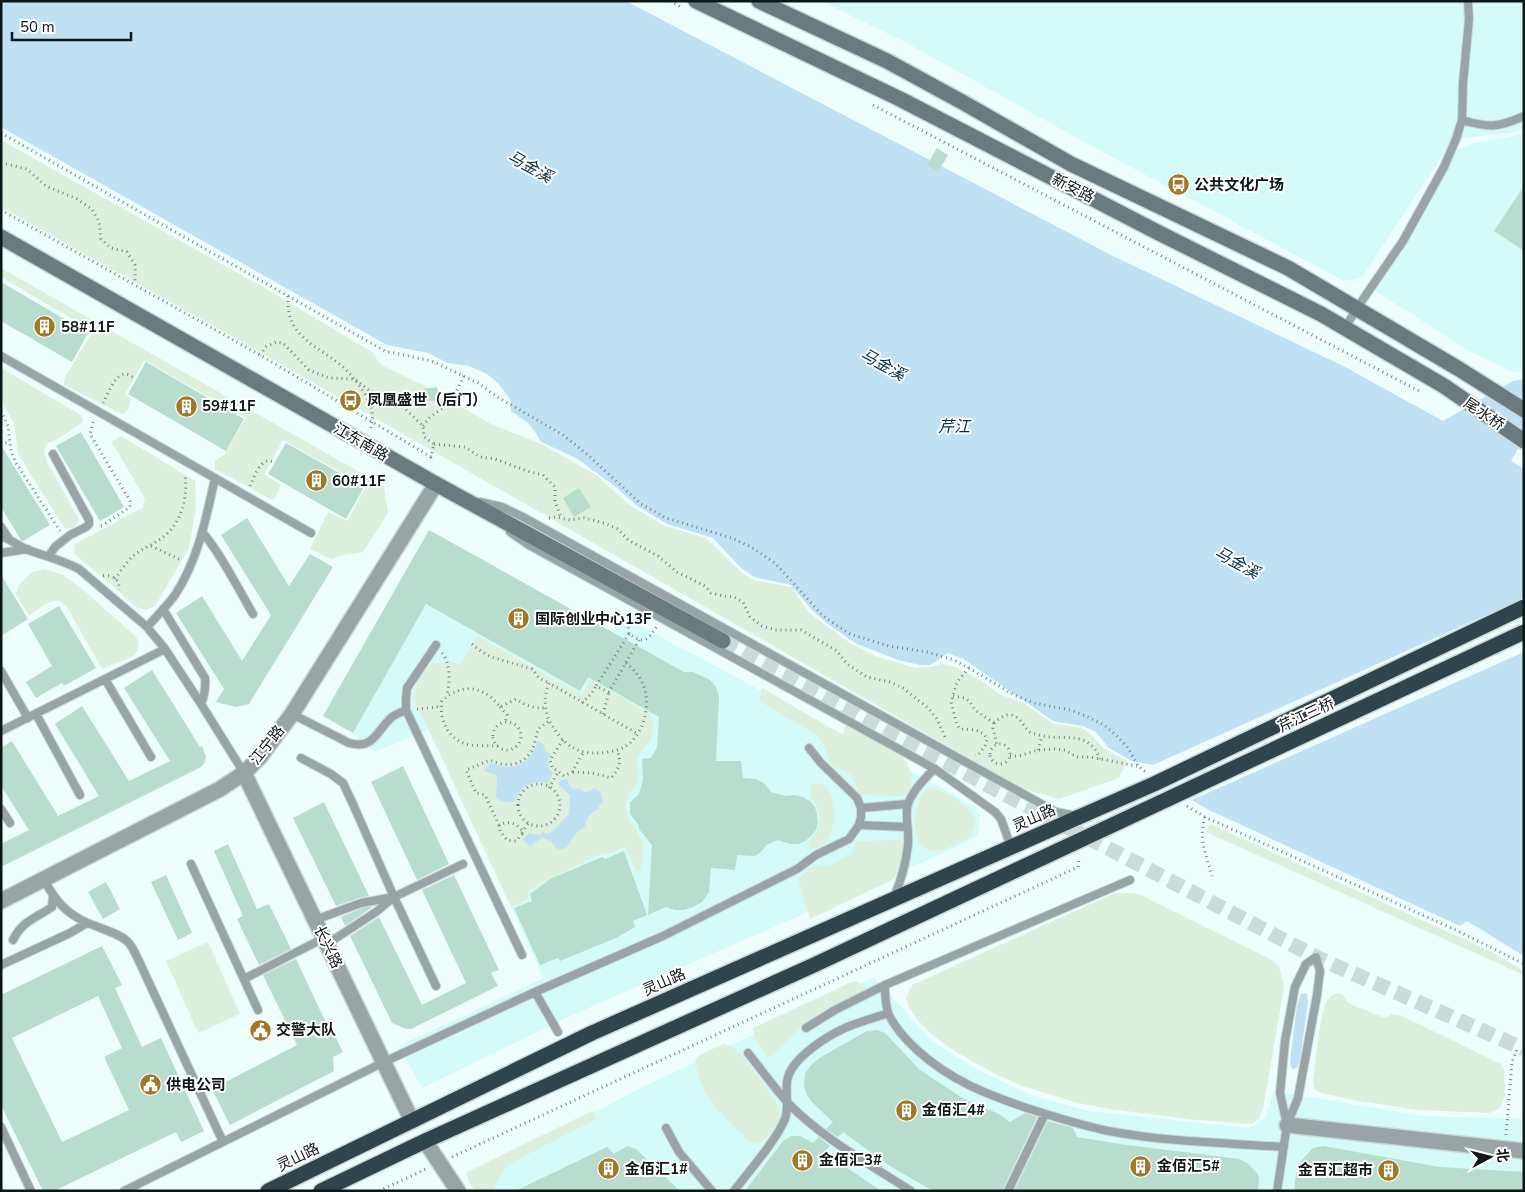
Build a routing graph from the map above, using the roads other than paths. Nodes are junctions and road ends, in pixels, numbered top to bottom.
1 (759, 1) edge
2 (1468, 1) edge
3 (692, 6) edge
4 (1524, 116) edge
5 (1462, 120) junction
6 (1, 237) edge
7 (1357, 308) junction
8 (1345, 328) junction
9 (1, 356) edge
10 (1459, 369) joint
11 (1444, 386) joint
12 (1524, 410) edge
13 (1524, 441) edge
14 (53, 454) dead end
15 (215, 478) junction
16 (436, 484) junction
17 (457, 496) junction
18 (1, 527) edge
19 (203, 533) junction
20 (311, 533) dead end
21 (5, 537) edge
22 (27, 549) junction
23 (1, 553) edge
24 (49, 556) junction
25 (163, 608) junction
26 (1524, 608) edge
27 (253, 614) dead end
28 (147, 628) junction
29 (1524, 632) edge
30 (723, 641) tunnel mouth
31 (436, 645) road end
32 (165, 649) junction
33 (1, 671) edge
34 (105, 679) junction
35 (201, 704) junction
36 (406, 710) junction
37 (36, 714) junction
38 (292, 714) junction
39 (28, 718) junction
40 (1, 731) edge
41 (809, 748) dead end
42 (151, 757) dead end
43 (301, 758) dead end
44 (935, 769) junction
45 (244, 773) junction
46 (80, 795) dead end
47 (907, 804) junction
48 (861, 808) junction
49 (1, 809) edge
50 (1079, 817) junction
51 (10, 823) dead end
52 (858, 826) junction
53 (907, 827) junction
54 (1011, 847) junction
55 (191, 864) dead end
56 (463, 864) dead end
57 (44, 880) junction
58 (1130, 880) dead end
59 (53, 896) junction
60 (394, 897) junction
61 (893, 900) junction
62 (1, 901) edge
63 (315, 920) junction
64 (87, 923) junction
65 (13, 940) dead end
66 (326, 941) junction
67 (522, 954) dead end
68 (1, 965) edge
69 (244, 979) junction
70 (436, 986) dead end
71 (884, 986) junction
72 (535, 992) junction
73 (258, 1010) dead end
74 (888, 1013) junction
75 (806, 1028) dead end
76 (558, 1032) dead end
77 (748, 1053) dead end
78 (384, 1062) junction
79 (788, 1103) junction
80 (1045, 1114) junction
81 (412, 1120) junction
82 (1288, 1125) junction
83 (1, 1127) edge
84 (666, 1128) dead end
85 (425, 1141) junction
86 (223, 1142) junction
87 (1284, 1146) junction
88 (1524, 1151) edge
89 (142, 1182) junction
90 (31, 1191) edge
91 (124, 1191) edge
92 (146, 1191) edge
93 (268, 1191) edge
94 (321, 1191) edge
95 (458, 1191) edge
96 (712, 1191) edge
97 (734, 1191) edge
98 (911, 1191) edge
99 (1008, 1191) edge
100 (1277, 1191) edge

1 - 7 main road, 新安路
2 - 5 lane
3 - 8 main road, 新安路
4 - 5 lane
5 - 7 lane
6 - 16 main road, 江东南路
7 - 8 lane
7 - 10 main road, 新安路
8 - 11 main road, 新安路
9 - 15 lane
10 - 12 main road, 尾水桥
11 - 13 main road, 尾水桥
14 - 24 lane
15 - 19 lane
15 - 20 lane
16 - 17 main road, 江东南路
16 - 38 street, 江宁路
17 - 30 main road, 江东南路
17 - 44 lane
17 - 50 lane
18 - 21 lane
19 - 25 lane
19 - 27 lane
21 - 22 lane
22 - 23 lane
22 - 24 lane
24 - 28 lane
25 - 28 lane
25 - 35 lane
26 - 50 highway, 灵山路, bridge
28 - 32 lane
29 - 85 highway, 芹江三桥, bridge
31 - 36 lane
32 - 34 lane
32 - 35 lane
33 - 39 lane
34 - 37 lane
34 - 42 lane
35 - 45 lane
36 - 38 lane
36 - 67 lane
37 - 39 lane
37 - 46 lane
38 - 45 street, 江宁路
39 - 40 lane
41 - 48 lane
43 - 60 lane
44 - 47 lane
44 - 54 lane
45 - 57 street, 江宁路
45 - 63 street, 长兴路
47 - 48 lane
47 - 53 lane
48 - 52 lane
49 - 51 lane
50 - 54 highway, 灵山路
52 - 53 lane
52 - 72 lane
53 - 61 lane
54 - 61 highway, 灵山路
55 - 69 lane
56 - 60 lane
57 - 59 lane
57 - 62 street, 江宁路
58 - 71 lane
59 - 64 lane
59 - 65 lane
60 - 63 lane
60 - 66 lane
60 - 70 lane
61 - 81 highway, 灵山路
63 - 66 street, 长兴路
64 - 68 lane
64 - 86 lane
66 - 69 lane
66 - 78 street, 长兴路
69 - 73 lane
71 - 74 lane
71 - 75 lane
72 - 76 lane
72 - 78 lane
74 - 79 lane
74 - 80 lane
77 - 79 lane
78 - 81 street, 长兴路
78 - 86 lane
79 - 97 lane
79 - 98 lane
80 - 87 lane
80 - 99 lane
81 - 93 highway, 灵山路
82 - 82 lane
82 - 87 lane
82 - 88 street
83 - 90 lane
84 - 96 lane
85 - 94 highway
85 - 95 street
86 - 89 lane
87 - 100 lane
89 - 91 lane
89 - 92 lane

